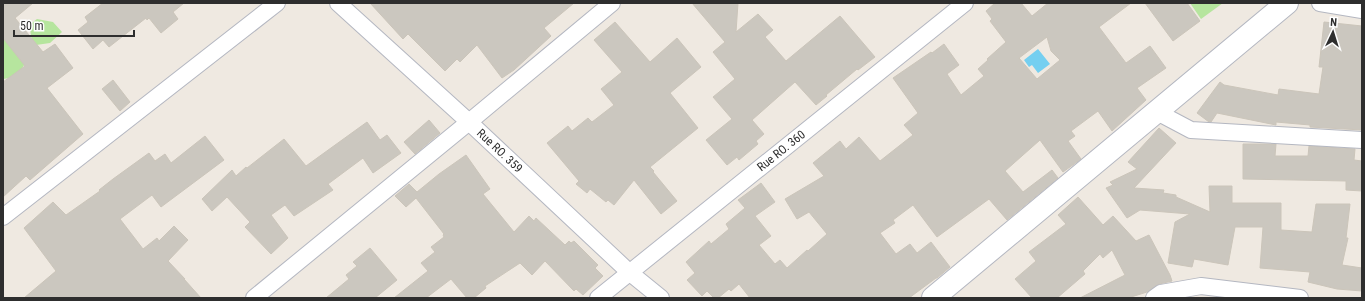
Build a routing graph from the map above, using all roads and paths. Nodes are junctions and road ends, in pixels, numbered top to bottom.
1 (277, 3) edge
2 (338, 3) edge
3 (612, 3) edge
4 (965, 3) edge
5 (1287, 3) edge
6 (1320, 3) edge
7 (1362, 10) edge
8 (1157, 112) junction
9 (470, 122) junction
10 (1362, 140) edge
11 (3, 217) edge
12 (629, 272) junction
13 (254, 298) edge
14 (598, 298) edge
15 (661, 298) edge
16 (933, 298) edge
17 (1154, 298) edge
18 (1300, 298) edge

1 - 11 street
2 - 9 street, Rue RO. 359
3 - 9 street
4 - 12 street, Rue RO. 360
5 - 8 street
6 - 7 street
8 - 10 street
8 - 16 street
9 - 12 street, Rue RO. 359
9 - 13 street
12 - 14 street, Rue RO. 360
12 - 15 street, Rue RO. 359
17 - 18 street

